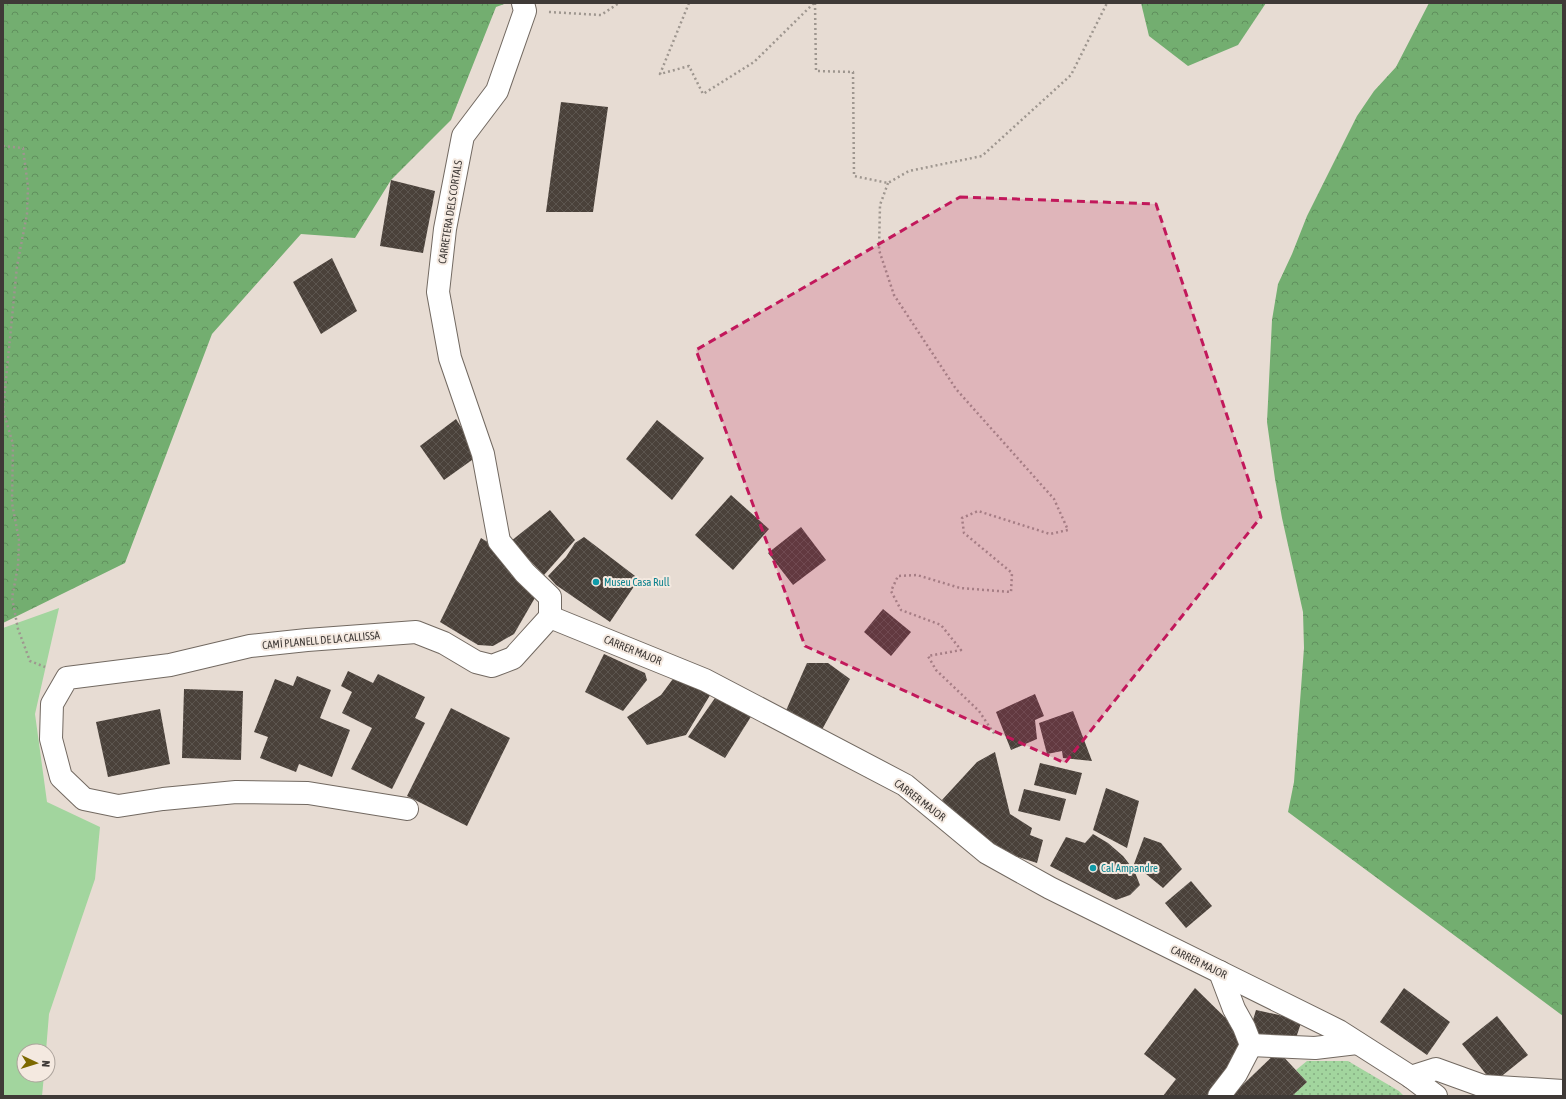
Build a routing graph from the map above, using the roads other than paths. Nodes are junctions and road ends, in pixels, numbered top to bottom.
1 (524, 7) edge
2 (550, 617) junction
3 (407, 809) dead end
4 (1220, 972) junction
5 (1357, 1043) junction
6 (1251, 1045) junction
7 (1411, 1077) junction
8 (1563, 1092) edge
9 (1219, 1096) edge
10 (1436, 1096) edge

1 - 2 street, CARRETERA DELS CORTALS
2 - 3 street, CAMÍ PLANELL DE LA CALLISSA
2 - 4 street, CARRER MAJOR
4 - 5 street, CARRER MAJOR
4 - 6 street
5 - 6 street
5 - 7 street, CARRER MAJOR
6 - 9 street
7 - 8 street
7 - 10 street, CARRER MAJOR

